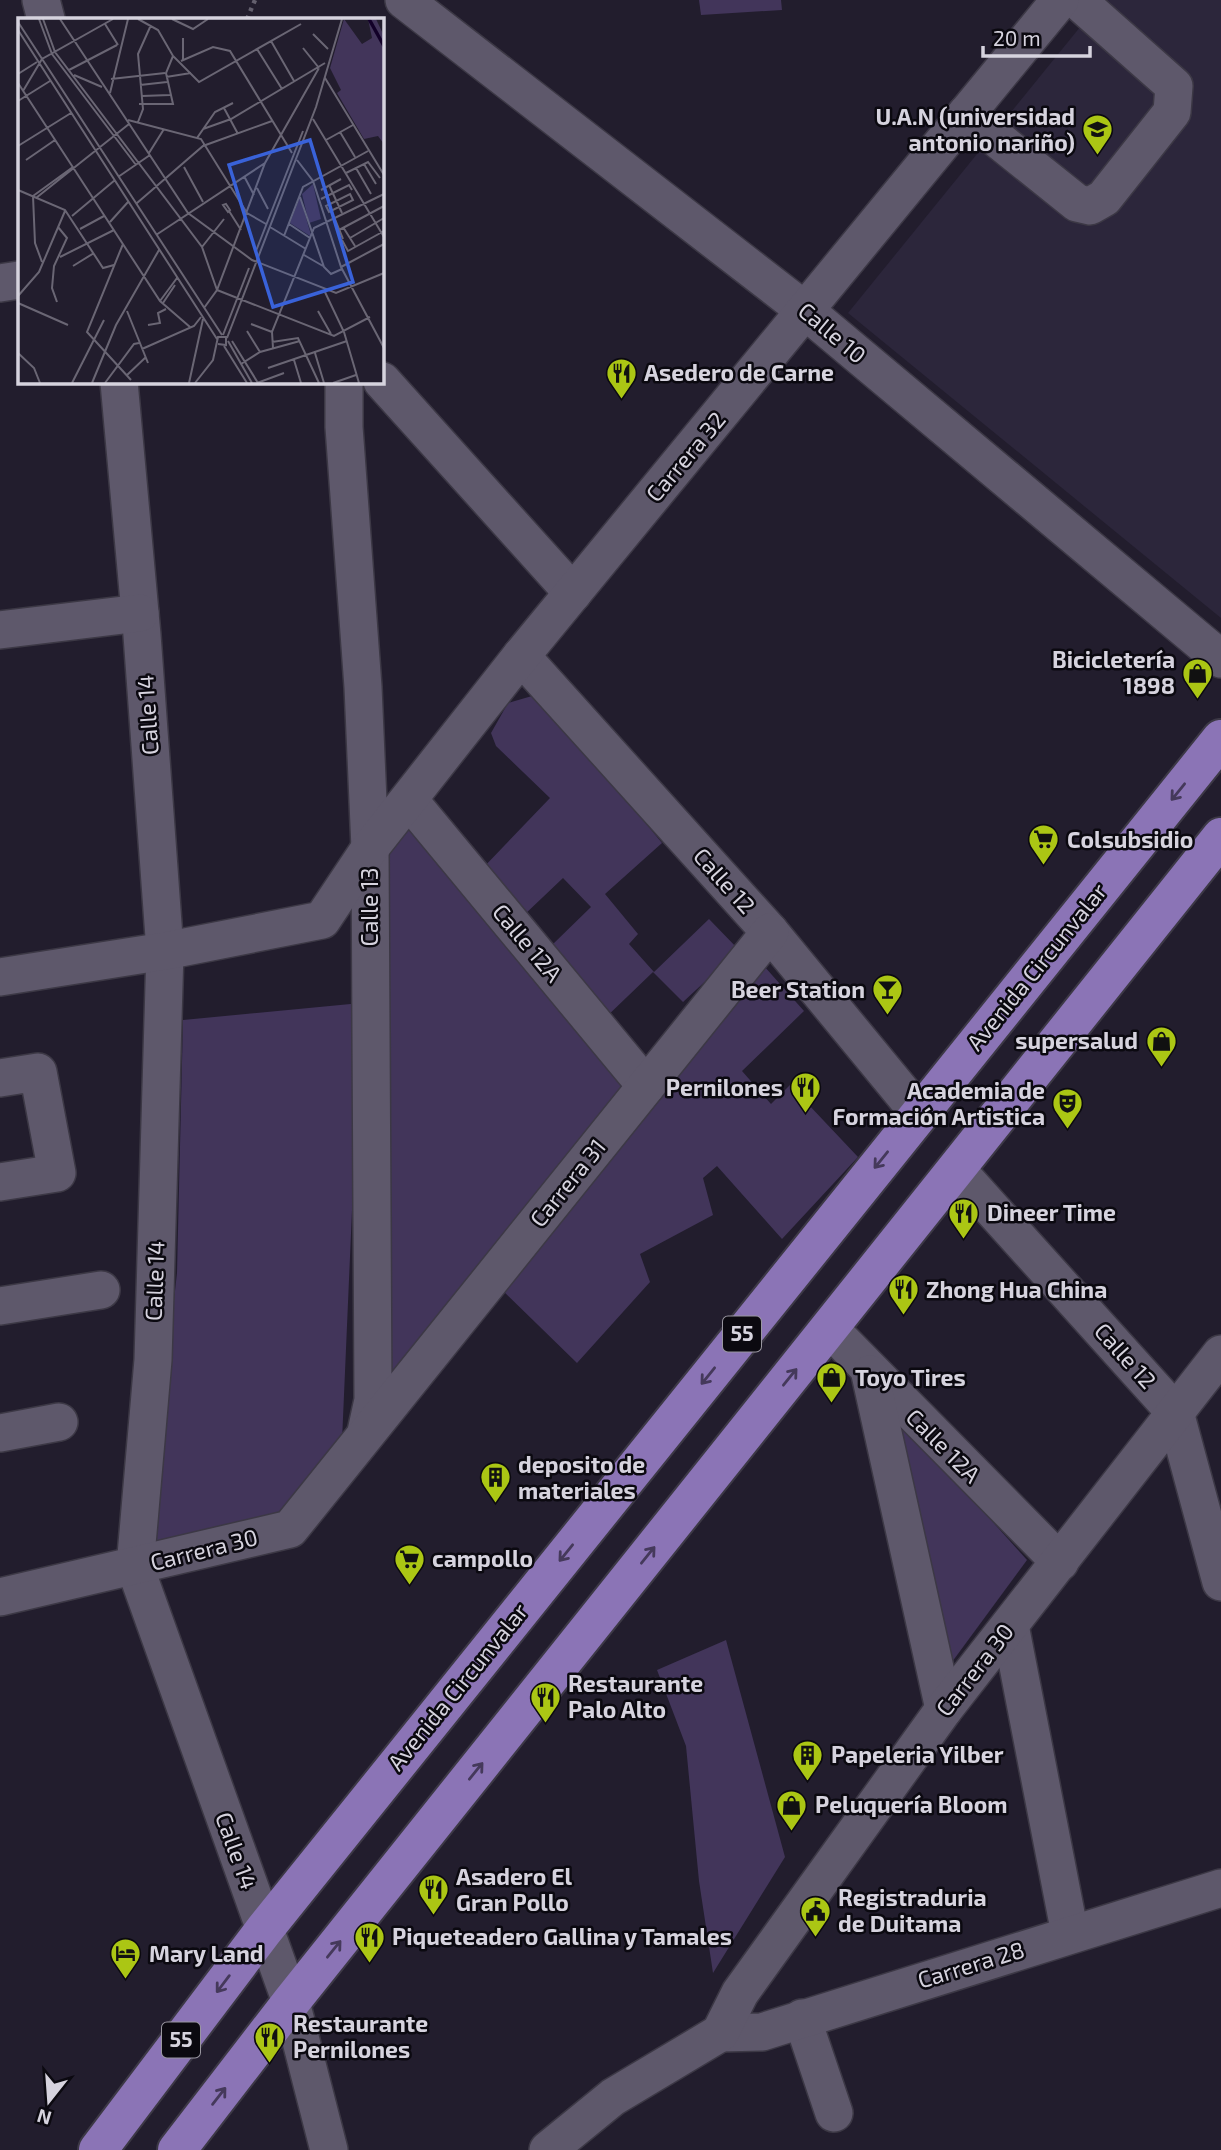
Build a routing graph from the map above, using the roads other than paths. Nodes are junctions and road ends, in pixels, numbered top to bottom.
1 (41, 0) edge
2 (1060, 0) edge
3 (1077, 0) edge
4 (422, 6) edge
5 (46, 18) edge
6 (966, 114) junction
7 (18, 280) edge
8 (0, 283) edge
9 (807, 312) junction
10 (383, 382) edge
11 (119, 383) edge
12 (345, 383) edge
13 (573, 593) junction
14 (140, 613) junction
15 (0, 630) edge
16 (522, 656) junction
17 (1221, 659) edge
18 (1221, 739) edge
19 (408, 800) junction
20 (1221, 837) edge
21 (370, 848) junction
22 (770, 932) junction
23 (165, 951) junction
24 (0, 977) edge
25 (0, 1078) edge
26 (646, 1086) junction
27 (919, 1113) junction
28 (956, 1169) junction
29 (0, 1182) edge
30 (101, 1290) dead end
31 (0, 1306) edge
32 (829, 1328) junction
33 (1221, 1354) edge
34 (870, 1374) junction
35 (1175, 1412) junction
36 (59, 1422) dead end
37 (0, 1433) edge
38 (365, 1433) junction
39 (1060, 1562) junction
40 (135, 1567) junction
41 (1221, 1582) edge
42 (0, 1597) edge
43 (1010, 1625) junction
44 (944, 1709) junction
45 (1221, 1888) edge
46 (264, 1930) junction
47 (1070, 1934) junction
48 (291, 2002) junction
49 (802, 2018) junction
50 (720, 2033) junction
51 (834, 2113) dead end
52 (98, 2150) edge
53 (177, 2150) edge
54 (329, 2150) edge
55 (548, 2150) edge

1 - 5 street
2 - 6 street, Carrera 32
3 - 6 street
4 - 9 street, Calle 10
6 - 9 street, Carrera 32
7 - 8 street
9 - 13 street, Carrera 32
9 - 17 street, Calle 10
10 - 13 street
11 - 14 street, Calle 14
12 - 21 street, Calle 13
13 - 16 street, Carrera 32
14 - 15 street
14 - 23 street, Calle 14
16 - 19 street, Carrera 32
16 - 22 street, Calle 12
18 -> 27 highway, Avenida Circunvalar / 55
19 - 21 street, Carrera 32
19 - 26 street, Calle 12A
20 - 28 highway
21 - 23 street, Carrera 32
21 - 38 street, Calle 13
22 - 26 street, Carrera 31
22 - 27 street, Calle 12
23 - 24 street
23 - 40 street, Calle 14
25 - 29 street
26 - 38 street, Carrera 31
27 -> 46 highway, Avenida Circunvalar / 55
28 - 32 highway
28 - 35 street, Calle 12
30 - 31 street
32 - 34 street, Calle 12A
48 -> 32 highway
33 - 35 street, Carrera 30
34 - 39 street, Calle 12A
34 - 44 street
35 - 39 street, Carrera 30
35 - 41 street, Calle 12
36 - 37 street
38 - 40 street, Carrera 30
39 - 43 street, Carrera 30
40 - 42 street, Carrera 30
40 - 46 street, Calle 14
43 - 44 street, Carrera 30
43 - 47 street
44 - 50 street, Carrera 30
45 - 47 street, Carrera 28
46 - 48 street, Calle 14
46 -> 52 highway, Avenida Circunvalar / 55
47 - 49 street, Carrera 28
53 -> 48 highway
48 - 54 street, Calle 14
49 - 50 street, Carrera 28
49 - 51 street
50 - 55 street

